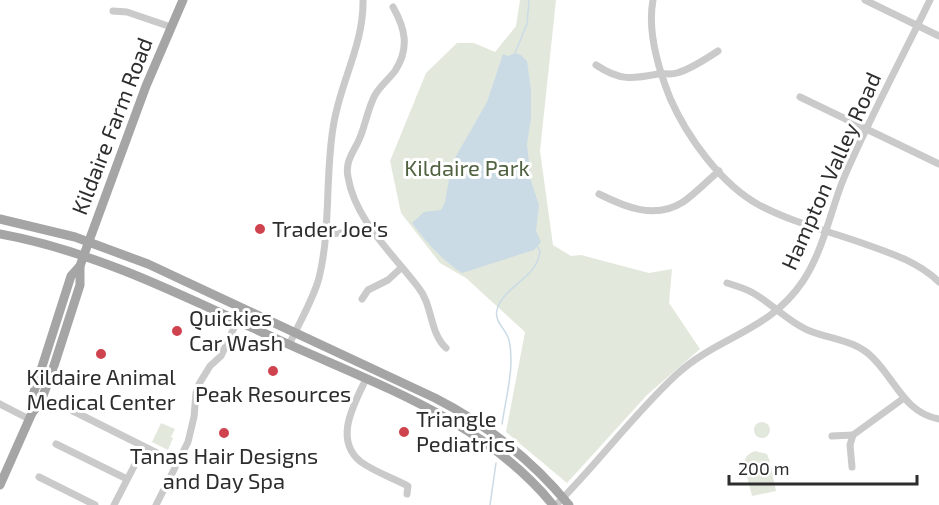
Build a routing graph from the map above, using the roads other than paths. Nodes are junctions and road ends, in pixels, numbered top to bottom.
1 (183, 0) edge
2 (363, 0) edge
3 (653, 0) edge
4 (865, 0) edge
5 (930, 0) edge
6 (393, 7) dead end
7 (113, 11) dead end
8 (918, 26) junction
9 (171, 27) junction
10 (939, 36) edge
11 (718, 51) dead end
12 (596, 65) dead end
13 (661, 74) junction
14 (800, 97) dead end
15 (867, 130) junction
16 (939, 164) edge
17 (719, 171) junction
18 (599, 194) dead end
19 (0, 219) edge
20 (369, 225) junction
21 (825, 230) junction
22 (0, 234) edge
23 (326, 234) junction
24 (89, 241) junction
25 (84, 255) junction
26 (401, 268) junction
27 (939, 282) edge
28 (727, 283) dead end
29 (362, 299) dead end
30 (778, 310) junction
31 (237, 321) junction
32 (295, 332) junction
33 (290, 345) junction
34 (446, 348) dead end
35 (366, 379) junction
36 (904, 398) junction
37 (0, 404) edge
38 (73, 411) dead end
39 (30, 416) junction
40 (939, 419) edge
41 (853, 435) junction
42 (832, 436) dead end
43 (56, 444) dead end
44 (144, 447) junction
45 (177, 464) junction
46 (852, 467) dead end
47 (39, 477) dead end
48 (127, 479) junction
49 (0, 485) edge
50 (407, 494) dead end
51 (560, 503) edge
52 (95, 505) edge
53 (114, 505) edge
54 (156, 505) edge

1 - 9 main road, Kildaire Farm Road
2 - 23 street
3 - 13 street
4 - 8 street
5 - 8 street, Hampton Valley Road
6 - 20 street
7 - 9 street
8 - 10 street
8 - 15 street, Hampton Valley Road
9 - 24 main road, Kildaire Farm Road
11 - 13 street
12 - 13 street
13 - 17 street
14 - 15 street
15 - 16 street
15 - 21 street, Hampton Valley Road
17 - 18 street
17 - 21 street
19 - 24 main road
20 - 23 street
20 - 26 street
21 - 27 street
21 - 30 street, Hampton Valley Road
22 - 25 main road
23 - 32 street
24 - 25 main road, Kildaire Farm Road
24 - 32 main road
25 - 31 main road
25 - 39 main road, Kildaire Farm Road
26 - 29 street
26 - 34 street
28 - 30 street
30 - 36 street
30 - 51 street, Hampton Valley Road
31 - 33 main road
31 - 45 street
32 - 33 street
32 - 51 main road
33 - 35 main road
35 - 50 street
35 - 51 main road
36 - 40 street
36 - 41 street
37 - 39 street
38 - 44 street
39 - 49 main road, Kildaire Farm Road
41 - 42 street
41 - 46 street
43 - 48 street
44 - 45 street
44 - 48 street
45 - 54 street
47 - 52 street
48 - 53 street

